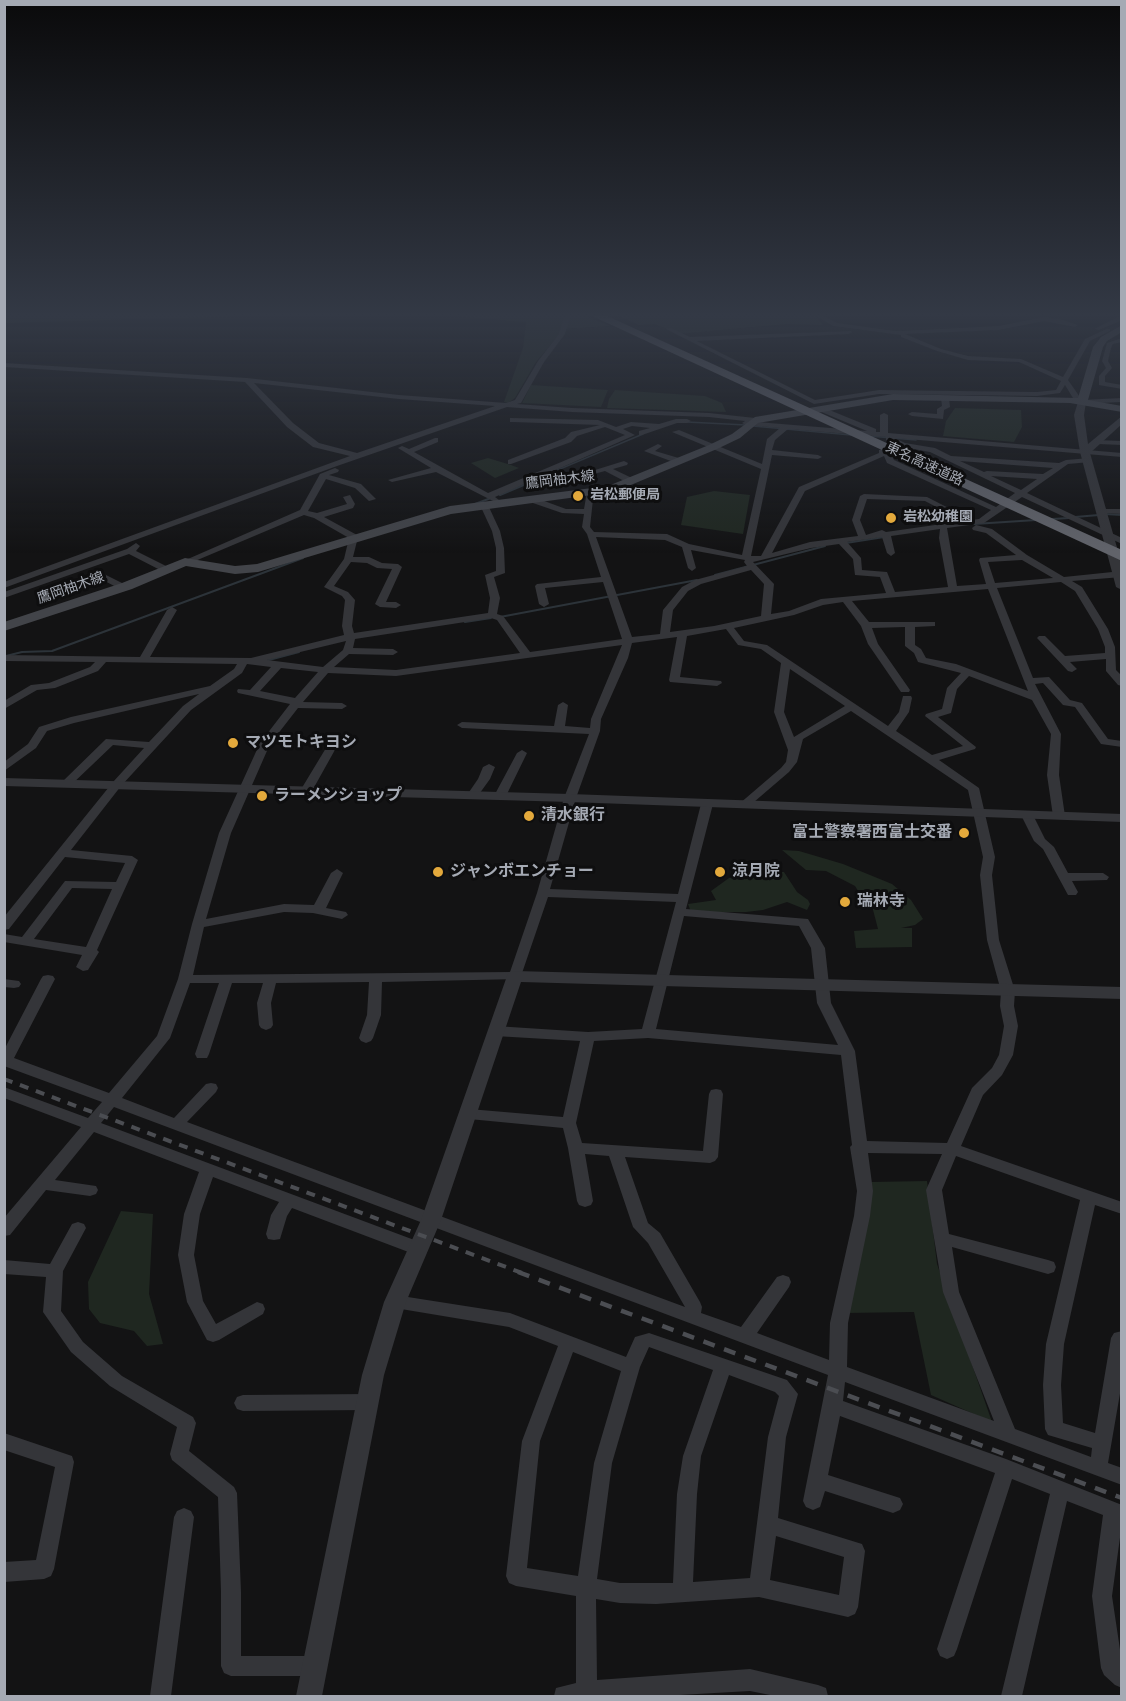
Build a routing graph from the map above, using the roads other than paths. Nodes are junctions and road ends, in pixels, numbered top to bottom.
1 (262, 394) edge
2 (376, 394) edge
3 (521, 394) edge
4 (770, 394) edge
5 (783, 394) edge
6 (799, 394) edge
7 (864, 394) edge
8 (865, 394) edge
9 (1076, 394) edge
10 (1083, 394) edge
11 (945, 398) junction
12 (1122, 400) edge
13 (1081, 401) junction
14 (508, 405) junction
15 (822, 409) junction
16 (912, 414) dead end
17 (884, 415) dead end
18 (1121, 417) edge
19 (513, 420) dead end
20 (583, 422) junction
21 (754, 422) junction
22 (606, 426) junction
23 (661, 426) junction
24 (786, 428) junction
25 (616, 429) junction
26 (553, 430) dead end
27 (676, 432) dead end
28 (642, 433) dead end
29 (883, 434) junction
30 (435, 440) dead end
31 (1098, 441) junction
32 (1122, 443) edge
33 (658, 446) dead end
34 (713, 447) junction
35 (906, 451) junction
36 (882, 452) junction
37 (435, 455) dead end
38 (1122, 455) edge
39 (359, 456) junction
40 (1086, 456) junction
41 (818, 457) dead end
42 (947, 457) junction
43 (421, 459) junction
44 (768, 460) junction
45 (1122, 460) edge
46 (679, 461) junction
47 (511, 462) dead end
48 (798, 462) dead end
49 (624, 463) dead end
50 (452, 464) dead end
51 (1061, 466) junction
52 (605, 468) junction
53 (436, 469) junction
54 (980, 473) junction
55 (583, 475) dead end
56 (323, 476) junction
57 (1045, 477) junction
58 (392, 480) dead end
59 (631, 481) junction
60 (591, 492) junction
61 (347, 498) dead end
62 (372, 498) dead end
63 (487, 500) junction
64 (532, 500) junction
65 (1009, 501) junction
66 (303, 512) junction
67 (588, 512) junction
68 (1122, 512) edge
69 (1103, 514) junction
70 (199, 516) junction
71 (317, 516) junction
72 (1045, 517) junction
73 (978, 523) junction
74 (944, 530) junction
75 (923, 533) dead end
76 (591, 534) junction
77 (884, 535) junction
78 (1107, 536) junction
79 (354, 537) junction
80 (863, 537) junction
81 (842, 542) junction
82 (1122, 542) edge
83 (686, 546) junction
84 (1122, 549) edge
85 (130, 551) junction
86 (891, 553) dead end
87 (1122, 556) edge
88 (765, 557) junction
89 (1024, 557) junction
90 (348, 559) junction
91 (185, 562) junction
92 (750, 564) junction
93 (692, 568) dead end
94 (167, 570) junction
95 (1120, 574) edge
96 (102, 576) dead end
97 (1063, 578) junction
98 (606, 579) junction
99 (4, 585) edge
100 (991, 585) junction
101 (123, 587) junction
102 (1122, 587) edge
103 (953, 588) junction
104 (891, 594) junction
105 (4, 595) edge
106 (845, 599) junction
107 (544, 604) dead end
108 (396, 605) dead end
109 (172, 609) dead end
110 (495, 616) junction
111 (766, 617) junction
112 (932, 624) dead end
113 (866, 625) junction
114 (910, 625) junction
115 (728, 626) junction
116 (4, 627) edge
117 (682, 634) junction
118 (665, 635) junction
119 (1042, 638) dead end
120 (628, 641) junction
121 (349, 643) junction
122 (393, 652) dead end
123 (527, 656) junction
124 (1110, 656) junction
125 (4, 658) edge
126 (1063, 659) junction
127 (103, 660) junction
128 (143, 660) junction
129 (247, 661) junction
130 (786, 662) junction
131 (277, 666) junction
132 (1072, 669) dead end
133 (325, 670) junction
134 (966, 673) junction
135 (717, 682) dead end
136 (1030, 682) junction
137 (1122, 683) edge
138 (212, 688) junction
139 (1036, 698) junction
140 (296, 703) junction
141 (563, 705) dead end
142 (4, 706) edge
143 (342, 706) dead end
144 (852, 706) junction
145 (470, 712) dead end
146 (559, 729) junction
147 (595, 731) junction
148 (890, 731) junction
149 (1122, 744) edge
150 (153, 746) junction
151 (332, 748) dead end
152 (794, 751) junction
153 (522, 753) dead end
154 (932, 759) junction
155 (489, 767) dead end
156 (4, 768) edge
157 (4, 782) edge
158 (66, 784) junction
159 (117, 784) junction
160 (244, 789) junction
161 (306, 791) junction
162 (473, 795) junction
163 (500, 796) junction
164 (570, 798) junction
165 (707, 804) junction
166 (743, 806) junction
167 (981, 814) junction
168 (1028, 815) junction
169 (1059, 816) junction
170 (1122, 818) edge
171 (62, 853) junction
172 (337, 873) dead end
173 (1063, 877) junction
174 (1103, 877) dead end
175 (121, 886) junction
176 (1072, 892) dead end
177 (543, 893) junction
178 (683, 898) junction
179 (318, 910) junction
180 (679, 912) junction
181 (342, 915) dead end
182 (198, 924) junction
183 (4, 926) edge
184 (4, 938) edge
185 (26, 941) junction
186 (92, 952) junction
187 (83, 967) dead end
188 (515, 976) junction
189 (376, 977) junction
190 (270, 978) junction
191 (48, 979) dead end
192 (185, 979) junction
193 (226, 979) junction
194 (661, 979) junction
195 (820, 983) junction
196 (1008, 991) junction
197 (1122, 993) edge
198 (266, 1025) dead end
199 (495, 1031) junction
200 (648, 1033) junction
201 (588, 1037) junction
202 (366, 1038) dead end
203 (848, 1051) junction
204 (202, 1054) dead end
205 (5, 1060) edge
206 (211, 1088) dead end
207 (4, 1092) edge
208 (716, 1094) dead end
209 (114, 1100) junction
210 (469, 1114) junction
211 (569, 1123) junction
212 (93, 1124) junction
213 (177, 1124) junction
214 (858, 1147) junction
215 (576, 1148) junction
216 (952, 1149) junction
217 (615, 1151) junction
218 (207, 1170) junction
219 (43, 1184) junction
220 (90, 1190) dead end
221 (1089, 1196) junction
222 (289, 1200) junction
223 (585, 1201) dead end
224 (1122, 1208) edge
225 (431, 1220) junction
226 (78, 1228) dead end
227 (4, 1230) edge
228 (274, 1234) dead end
229 (941, 1238) junction
230 (419, 1249) junction
231 (4, 1267) edge
232 (1048, 1267) dead end
233 (55, 1271) junction
234 (783, 1282) dead end
235 (395, 1302) junction
236 (257, 1309) dead end
237 (692, 1316) junction
238 (745, 1336) junction
239 (1120, 1338) edge
240 (568, 1343) junction
241 (723, 1366) junction
242 (631, 1367) junction
243 (837, 1370) junction
244 (369, 1402) junction
245 (243, 1403) dead end
246 (833, 1405) junction
247 (1008, 1434) junction
248 (4, 1441) edge
249 (1102, 1443) junction
250 (1006, 1468) junction
251 (1098, 1468) junction
252 (1122, 1477) edge
253 (817, 1480) junction
254 (1060, 1490) junction
255 (813, 1501) dead end
256 (893, 1504) dead end
257 (1117, 1512) edge
258 (184, 1517) dead end
259 (768, 1524) junction
260 (4, 1572) edge
261 (586, 1587) junction
262 (759, 1587) junction
263 (683, 1592) junction
264 (947, 1649) dead end
265 (317, 1666) junction
266 (1122, 1678) edge
267 (587, 1691) junction
268 (160, 1696) edge
269 (309, 1696) edge
270 (564, 1696) edge
271 (818, 1696) edge
272 (1011, 1696) edge

1 - 39 street
2 - 14 street
3 - 14 street
4 - 35 highway, 東名高速道路
5 - 35 highway, 東名高速道路
6 - 7 street
8 - 15 street
9 - 13 street
10 - 13 main road
11 - 13 main road, 鷹岡柚木線
11 - 15 main road, 鷹岡柚木線
11 - 16 street
12 - 13 street
13 - 18 main road, 鷹岡柚木線
13 - 40 street
14 - 21 street
14 - 39 street
15 - 21 main road, 鷹岡柚木線
15 - 29 street
17 - 29 street
18 - 31 street
19 - 20 street
20 - 22 street
20 - 26 street
21 - 23 street
21 - 24 street
21 - 34 main road, 鷹岡柚木線
22 - 25 street
22 - 47 street
23 - 25 street
23 - 28 street
24 - 29 street
24 - 44 street
25 - 63 street
27 - 34 street
29 - 35 street
29 - 40 street
30 - 43 street
31 - 32 street
31 - 40 street
33 - 46 street
34 - 44 street
34 - 46 main road, 鷹岡柚木線
35 - 36 street
35 - 42 street
35 - 65 highway, 東名高速道路
36 - 65 street
36 - 88 street
37 - 43 street
38 - 40 street
39 - 56 street
39 - 70 street
40 - 45 street
40 - 51 street
40 - 69 street
41 - 44 street
42 - 51 street
42 - 54 street
43 - 53 street
44 - 48 street
44 - 92 street
46 - 59 main road, 鷹岡柚木線
49 - 52 street
50 - 53 street
51 - 57 street
52 - 55 street
52 - 59 street
53 - 58 street
53 - 63 street
54 - 57 street
54 - 65 street
56 - 62 street
56 - 66 street
57 - 65 street
59 - 60 main road, 鷹岡柚木線
60 - 64 main road, 鷹岡柚木線
60 - 67 street
61 - 71 street
63 - 64 main road, 鷹岡柚木線
63 - 79 main road, 鷹岡柚木線
63 - 110 street
64 - 67 street
65 - 72 highway, 東名高速道路
65 - 73 street
65 - 78 street
66 - 71 street
66 - 91 street
67 - 76 street
68 - 69 street
69 - 78 street
70 - 85 street
70 - 99 street
71 - 79 street
72 - 84 highway, 東名高速道路
72 - 87 highway, 東名高速道路
73 - 74 street
73 - 77 street
73 - 80 street
73 - 89 street
74 - 75 street
74 - 103 street
76 - 83 street
76 - 98 street
77 - 80 street
77 - 86 street
78 - 82 street
78 - 95 street
79 - 90 street
79 - 91 main road, 鷹岡柚木線
80 - 81 street
81 - 88 street
81 - 104 street
83 - 92 street
83 - 93 street
85 - 94 street
85 - 105 street
88 - 92 street
89 - 97 street
89 - 100 street
90 - 108 street
90 - 121 street
91 - 94 main road, 鷹岡柚木線
92 - 111 street
92 - 118 street
94 - 101 main road, 鷹岡柚木線
95 - 97 street
95 - 102 street
96 - 101 street
97 - 100 street
97 - 124 street
98 - 107 street
98 - 120 street
100 - 103 street
100 - 136 street
101 - 116 main road, 鷹岡柚木線
103 - 104 street
104 - 106 street
106 - 111 street
106 - 113 street
109 - 128 street
110 - 121 street
110 - 123 street
111 - 115 street
112 - 114 street
113 - 114 street
113 - 148 street
114 - 134 street
115 - 117 street
115 - 130 street
117 - 118 street
117 - 135 street
118 - 120 street
119 - 126 street
120 - 123 street
120 - 147 street
121 - 122 street
121 - 129 street
121 - 133 street
123 - 133 street
124 - 126 street
124 - 137 street
125 - 127 street
126 - 132 street
127 - 128 street
127 - 142 street
128 - 129 street
129 - 131 street
129 - 138 street
130 - 144 street
130 - 152 street
131 - 133 street
131 - 140 street
133 - 140 street
134 - 139 street
134 - 154 street
136 - 139 street
136 - 149 street
138 - 150 street
138 - 156 street
139 - 169 street
140 - 143 street
140 - 160 street
141 - 146 street
144 - 148 street
144 - 152 street
145 - 146 street
146 - 147 street
147 - 164 street
148 - 154 street
150 - 158 street
150 - 159 street
151 - 161 street
152 - 166 street
153 - 163 street
154 - 167 street
155 - 162 street
157 - 158 street
158 - 159 street
159 - 160 street
159 - 171 street
160 - 161 street
160 - 182 street
161 - 162 street
162 - 163 street
163 - 164 street
164 - 165 street
164 - 177 street
165 - 166 street
165 - 178 street
166 - 167 street
167 - 168 street
167 - 196 street
168 - 169 street
168 - 173 street
169 - 170 street
171 - 175 street
171 - 183 street
172 - 179 street
173 - 174 street
173 - 176 street
175 - 185 street
175 - 186 street
177 - 178 street
177 - 188 street
178 - 180 street
179 - 181 street
179 - 182 street
180 - 194 street
180 - 195 street
182 - 192 street
184 - 185 street
185 - 186 street
186 - 187 street
188 - 189 street
188 - 194 street
188 - 199 street
189 - 190 street
189 - 202 street
190 - 193 street
190 - 198 street
191 - 205 street
192 - 193 street
192 - 209 street
193 - 204 street
194 - 195 street
194 - 200 street
195 - 196 street
195 - 203 street
196 - 197 street
196 - 216 street
199 - 201 street
199 - 210 street
200 - 201 street
200 - 203 street
201 - 211 street
203 - 214 street
205 - 209 street
206 - 213 street
207 - 212 street
208 - 217 street
209 - 212 street
209 - 213 street
210 - 211 street
210 - 225 street
211 - 215 street
212 - 218 street
212 - 219 street
213 - 225 street
214 - 216 street
214 - 243 street
215 - 217 street
215 - 223 street
216 - 221 street
216 - 229 street
217 - 237 street
218 - 222 street
218 - 236 street
219 - 220 street
219 - 227 street
221 - 224 street
221 - 249 street
222 - 228 street
222 - 230 street
225 - 230 street
225 - 237 street
226 - 233 street
229 - 232 street
229 - 247 street
230 - 235 street
231 - 233 street
233 - 265 street
234 - 238 street
235 - 240 street
235 - 244 street
237 - 238 street
238 - 243 street
239 - 249 street
240 - 242 street
240 - 261 street
241 - 242 street
241 - 259 street
241 - 263 street
242 - 261 street
243 - 246 street
243 - 247 street
244 - 245 street
244 - 265 street
246 - 250 street
246 - 253 street
247 - 251 street
248 - 260 street
249 - 251 street
250 - 254 street
250 - 264 street
251 - 252 street
253 - 255 street
253 - 256 street
254 - 257 street
254 - 272 street
257 - 266 street
258 - 268 street
259 - 262 street
259 - 262 street
261 - 263 street
261 - 267 street
262 - 263 street
265 - 269 street
267 - 270 street
267 - 271 street

